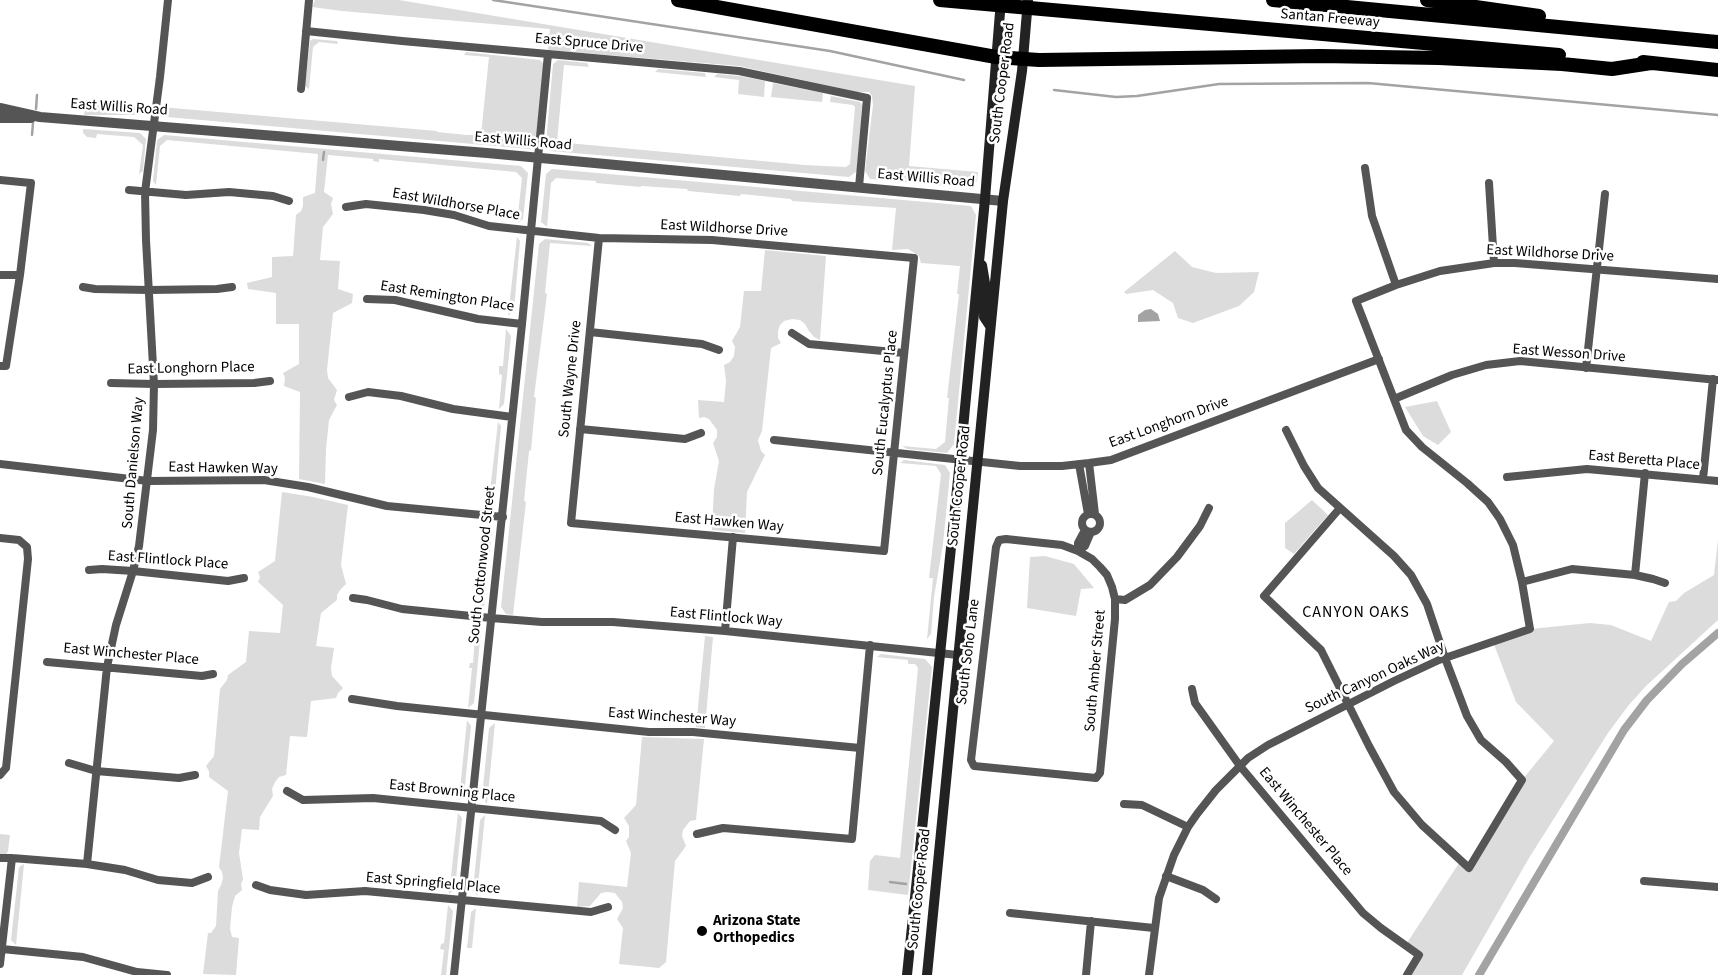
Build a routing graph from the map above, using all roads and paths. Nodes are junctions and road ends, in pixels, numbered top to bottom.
1 (168, 0) edge
2 (309, 0) edge
3 (678, 0) edge
4 (940, 0) edge
5 (1001, 0) edge
6 (1028, 0) edge
7 (1273, 0) edge
8 (1427, 0) edge
9 (306, 32) junction
10 (1682, 39) junction
11 (1718, 42) edge
12 (548, 54) junction
13 (996, 57) junction
14 (1023, 59) junction
15 (1651, 63) junction
16 (1718, 70) edge
17 (301, 89) dead end
18 (0, 108) edge
19 (40, 117) junction
20 (0, 118) edge
21 (153, 125) junction
22 (539, 158) junction
23 (1364, 168) dead end
24 (0, 180) edge
25 (1489, 183) dead end
26 (859, 187) junction
27 (129, 190) dead end
28 (145, 192) junction
29 (1604, 194) dead end
30 (985, 199) junction
31 (290, 201) dead end
32 (1003, 202) junction
33 (346, 207) dead end
34 (531, 232) junction
35 (599, 238) junction
36 (979, 255) junction
37 (914, 258) joint
38 (1494, 263) junction
39 (1598, 269) junction
40 (0, 274) edge
41 (20, 275) junction
42 (1718, 279) edge
43 (1396, 285) junction
44 (83, 286) dead end
45 (232, 287) dead end
46 (149, 290) junction
47 (367, 298) dead end
48 (1356, 301) joint
49 (522, 324) junction
50 (990, 326) junction
51 (590, 332) junction
52 (792, 333) dead end
53 (719, 350) dead end
54 (904, 353) junction
55 (1379, 359) junction
56 (3, 366) edge
57 (1586, 368) junction
58 (1716, 380) edge
59 (270, 381) dead end
60 (111, 383) dead end
61 (154, 384) junction
62 (349, 397) dead end
63 (1394, 399) junction
64 (512, 417) junction
65 (580, 429) junction
66 (1286, 430) dead end
67 (701, 433) dead end
68 (774, 440) dead end
69 (894, 453) junction
70 (960, 460) junction
71 (977, 462) junction
72 (1088, 463) junction
73 (0, 464) edge
74 (1079, 464) junction
75 (1645, 473) junction
76 (1507, 477) dead end
77 (1703, 479) junction
78 (148, 481) junction
79 (1718, 481) edge
80 (1209, 508) dead end
81 (1340, 508) junction
82 (1092, 514) junction
83 (503, 517) junction
84 (571, 523) joint
85 (1088, 531) junction
86 (733, 537) junction
87 (0, 538) edge
88 (999, 540) joint
89 (884, 551) joint
90 (1078, 551) junction
91 (89, 570) dead end
92 (133, 571) junction
93 (1635, 575) junction
94 (244, 578) dead end
95 (1522, 582) junction
96 (1665, 583) dead end
97 (353, 598) dead end
98 (1115, 599) junction
99 (491, 618) junction
100 (725, 631) junction
101 (870, 645) junction
102 (940, 653) junction
103 (958, 655) junction
104 (1444, 658) junction
105 (47, 662) dead end
106 (107, 667) junction
107 (213, 674) dead end
108 (1192, 689) dead end
109 (352, 699) dead end
110 (1348, 704) junction
111 (481, 715) junction
112 (860, 748) junction
113 (69, 763) dead end
114 (1240, 766) junction
115 (96, 771) junction
116 (0, 775) edge
117 (195, 775) dead end
118 (1096, 778) joint
119 (287, 791) dead end
120 (1124, 804) dead end
121 (472, 808) junction
122 (1188, 827) junction
123 (615, 830) dead end
124 (697, 834) dead end
125 (0, 854) edge
126 (0, 858) edge
127 (12, 858) junction
128 (87, 864) junction
129 (1166, 876) junction
130 (208, 877) dead end
131 (1644, 881) dead end
132 (256, 884) dead end
133 (1718, 887) edge
134 (1216, 899) dead end
135 (463, 900) junction
136 (608, 907) dead end
137 (1010, 913) dead end
138 (1091, 921) junction
139 (1154, 928) junction
140 (2, 949) junction
141 (0, 964) edge
142 (167, 975) edge
143 (454, 975) edge
144 (908, 975) edge
145 (927, 975) edge
146 (1086, 975) edge
147 (1149, 975) edge
148 (1408, 975) edge

1 - 21 street, South Danielson Way
2 - 9 street
3 - 13 highway
4 - 15 highway, Santan Freeway
5 - 13 main road, South Cooper Road
6 - 14 main road, South Cooper Road
7 - 10 highway, Santan Freeway
8 - 10 highway
9 - 12 street, East Spruce Drive
9 - 17 street
10 - 11 highway, Santan Freeway
12 - 22 street, South Cottonwood Street
12 - 26 street, East Spruce Drive
13 - 14 highway
13 - 30 main road, South Cooper Road
14 - 15 highway
14 - 32 main road, South Cooper Road
15 - 16 highway, Santan Freeway
18 - 19 street, East Willis Road
19 - 20 street, East Willis Road
19 - 21 street, East Willis Road
21 - 22 street, East Willis Road
21 - 28 street, South Danielson Way
22 - 26 street, East Willis Road
22 - 34 street, South Cottonwood Street
23 - 43 street
24 - 41 street
25 - 38 street
26 - 30 street, East Willis Road
27 - 28 street
28 - 31 street
28 - 46 street, South Danielson Way
29 - 39 street
30 - 32 street, East Willis Road
30 - 36 main road, South Cooper Road
32 - 50 main road, South Cooper Road
33 - 34 street, East Wildhorse Place
34 - 35 street, East Wildhorse Drive
34 - 49 street, South Cottonwood Street
35 - 37 street, East Wildhorse Drive
35 - 51 street, South Wayne Drive
36 - 50 main road
36 - 70 main road, South Cooper Road
37 - 54 street, South Eucalyptus Place
38 - 39 street, East Wildhorse Drive
38 - 43 street, East Wildhorse Drive
39 - 42 street, East Wildhorse Drive
39 - 57 street
40 - 41 street
41 - 56 street
43 - 48 street, East Wildhorse Drive
44 - 46 street
45 - 46 street
46 - 61 street, South Danielson Way
47 - 49 street, East Remington Place
48 - 55 street, South Canyon Oaks Way
49 - 64 street, South Cottonwood Street
50 - 71 main road, South Cooper Road
51 - 53 street
51 - 65 street, South Wayne Drive
52 - 54 street
54 - 69 street, South Eucalyptus Place
55 - 63 street, South Canyon Oaks Way
55 - 72 street, East Longhorn Drive
57 - 58 street, East Wesson Drive
57 - 63 street, East Wesson Drive
58 - 77 street
59 - 61 street, East Longhorn Place
60 - 61 street, East Longhorn Place
61 - 78 street, South Danielson Way
62 - 64 street
63 - 95 street, South Canyon Oaks Way
64 - 83 street, South Cottonwood Street
65 - 67 street
65 - 84 street, South Wayne Drive
66 - 81 street
68 - 69 street
69 - 70 street
69 - 89 street, South Eucalyptus Place
70 - 71 street, East Longhorn Drive
70 - 102 main road, South Cooper Road
71 - 74 street, East Longhorn Drive
71 - 103 main road, South Cooper Road
72 - 74 street, East Longhorn Drive
72 - 82 street
73 - 78 street, East Hawken Way
74 - 82 street
75 - 76 street, East Beretta Place
75 - 77 street, East Beretta Place
75 - 93 street
77 - 79 street, East Beretta Place
78 - 83 street, East Hawken Way
78 - 92 street, South Danielson Way
80 - 98 street
81 - 104 street
81 - 110 street
82 - 85 street
82 - 85 street
83 - 99 street, South Cottonwood Street
84 - 86 street, East Hawken Way
85 - 90 street
86 - 89 street, East Hawken Way
86 - 100 street
87 - 116 street
88 - 90 street, South Amber Street
88 - 118 street, South Soho Lane
90 - 98 street, South Amber Street
91 - 92 street, East Flintlock Place
92 - 94 street, East Flintlock Place
92 - 106 street, South Danielson Way
93 - 95 street
93 - 96 street
95 - 104 street, South Canyon Oaks Way
97 - 99 street
98 - 118 street, South Amber Street
99 - 100 street, East Flintlock Way
99 - 111 street, South Cottonwood Street
100 - 101 street, East Flintlock Way
101 - 102 street, East Flintlock Way
101 - 112 street
102 - 103 street, East Flintlock Way
102 - 144 main road, South Cooper Road
103 - 145 main road, South Cooper Road
104 - 110 street, South Canyon Oaks Way
104 - 110 street
105 - 106 street, East Winchester Place
106 - 107 street, East Winchester Place
106 - 115 street, South Danielson Way
108 - 114 street, East Winchester Place
109 - 111 street
110 - 114 street, South Canyon Oaks Way
111 - 112 street, East Winchester Way
111 - 121 street, South Cottonwood Street
112 - 124 street
113 - 115 street
114 - 122 street, South Canyon Oaks Way
114 - 148 street, East Winchester Place
115 - 117 street
115 - 128 street, South Danielson Way
119 - 121 street, East Browning Place
120 - 122 street
121 - 123 street, East Browning Place
121 - 135 street, South Cottonwood Street
122 - 129 street, South Canyon Oaks Way
125 - 127 street
126 - 127 street
127 - 128 street
127 - 140 street
128 - 130 street
129 - 134 street
129 - 139 street, South Canyon Oaks Way
131 - 133 street
132 - 135 street, East Springfield Place
135 - 136 street, East Springfield Place
135 - 143 street, South Cottonwood Street
137 - 138 street
138 - 139 street
138 - 146 street
139 - 147 street, South Canyon Oaks Way
140 - 141 street
140 - 142 street

